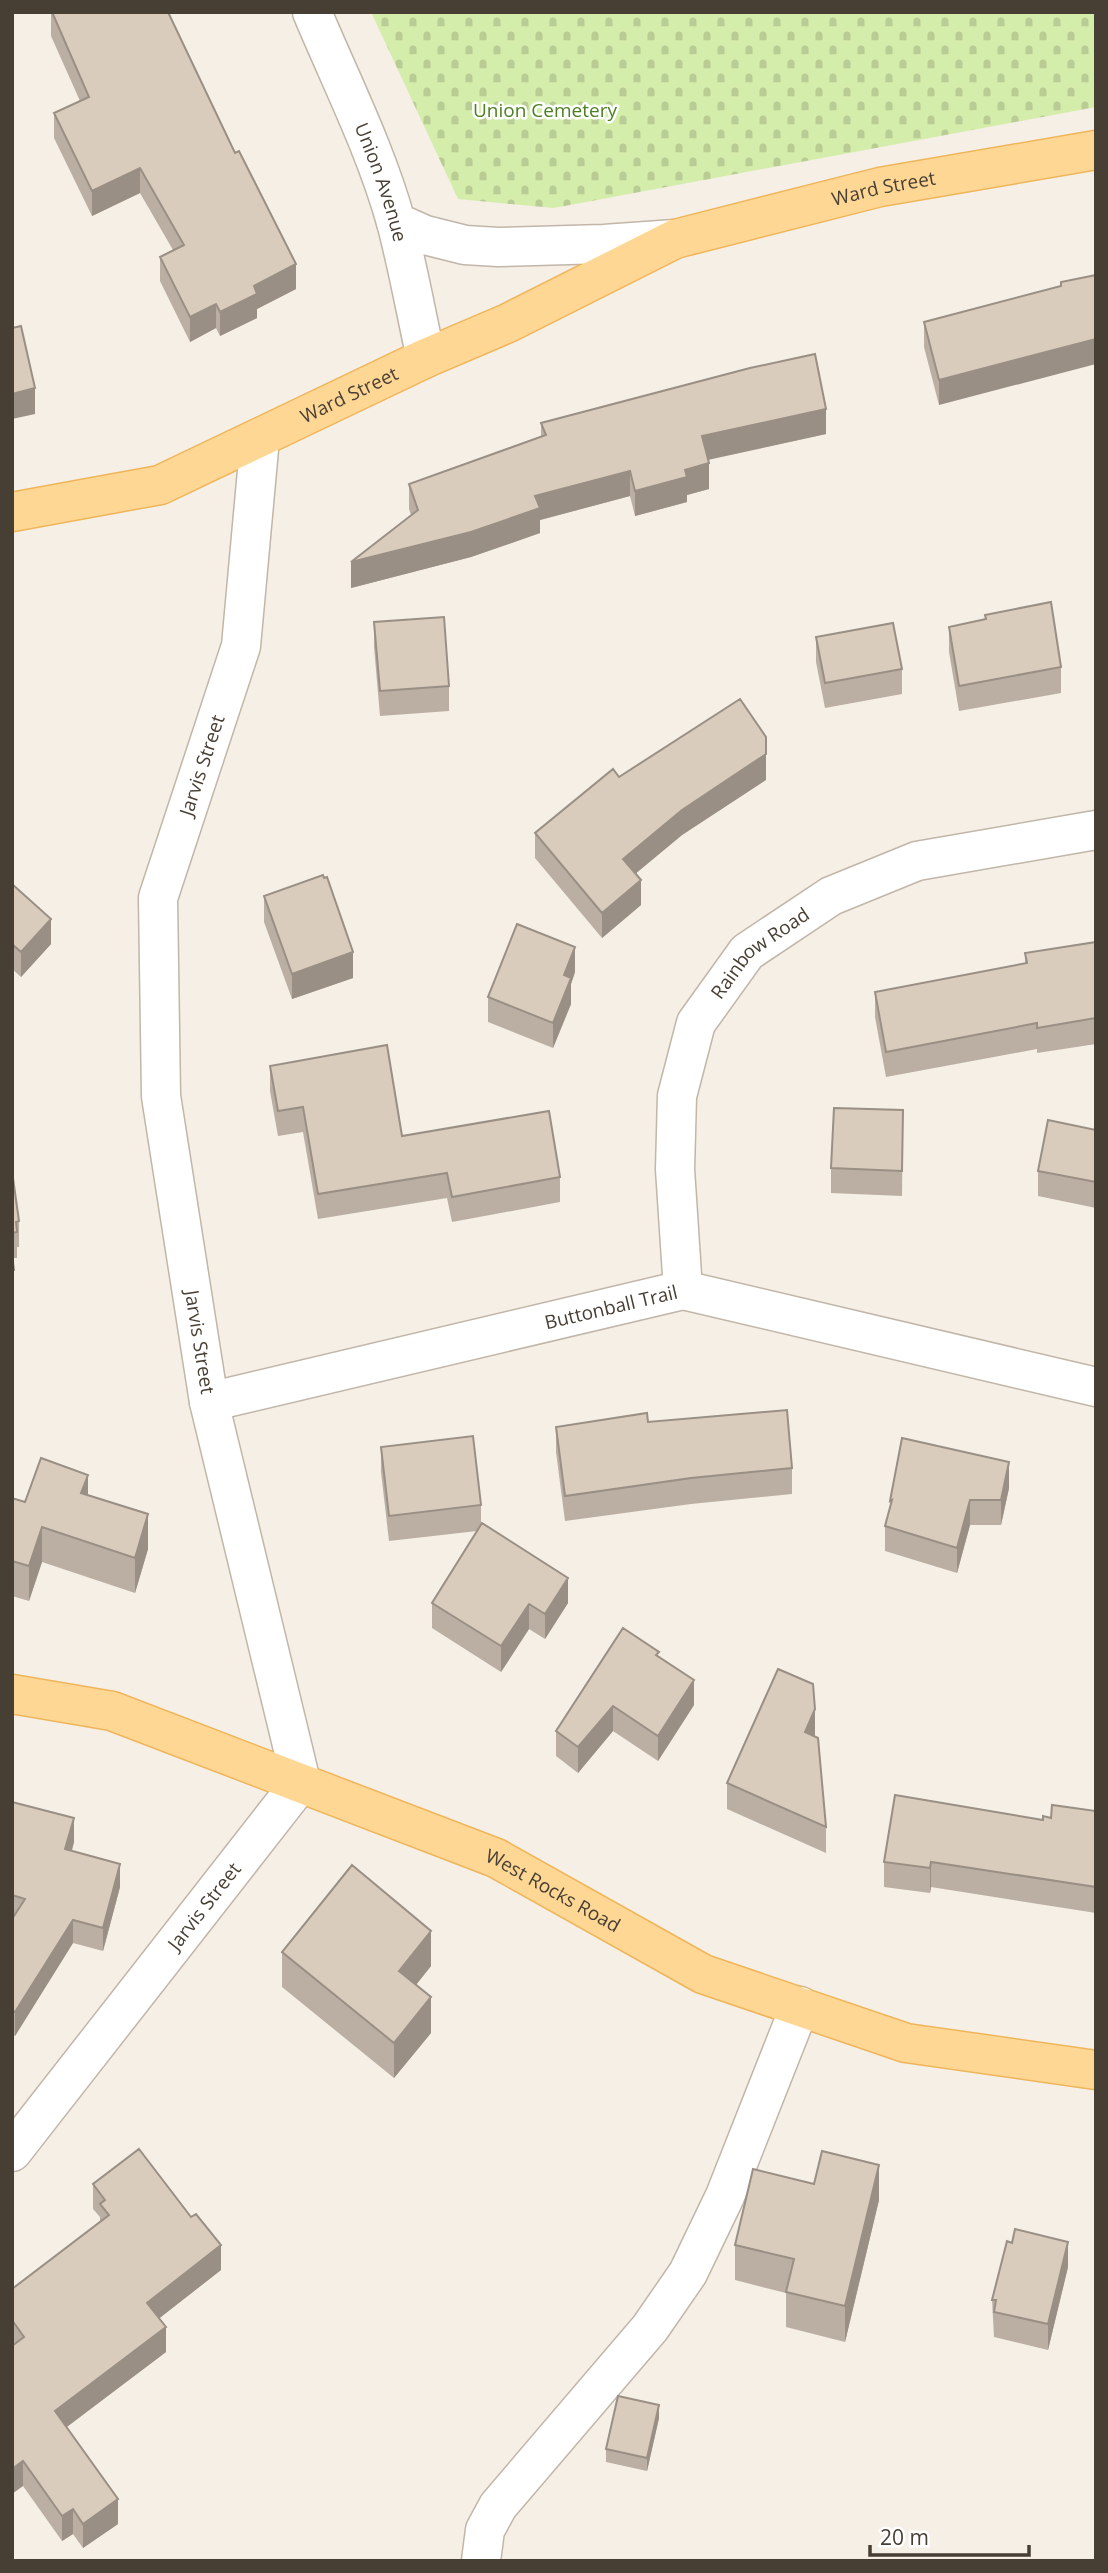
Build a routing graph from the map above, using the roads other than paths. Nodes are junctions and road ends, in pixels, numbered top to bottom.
1 (312, 12) edge
2 (1096, 150) edge
3 (396, 222) junction
4 (675, 239) junction
5 (426, 358) junction
6 (260, 438) junction
7 (12, 512) edge
8 (1096, 830) edge
9 (683, 1290) junction
10 (1096, 1387) edge
11 (209, 1402) junction
12 (12, 1694) edge
13 (301, 1782) junction
14 (800, 2006) junction
15 (1096, 2070) edge
16 (12, 2152) edge
17 (481, 2561) edge

1 - 3 street, Union Avenue
2 - 4 main road, Ward Street
3 - 4 street, Ward Street
3 - 5 street, Union Avenue
4 - 5 main road, Ward Street
5 - 6 main road, Ward Street
6 - 7 main road, Ward Street
6 - 11 street, Jarvis Street
8 - 9 street, Rainbow Road
9 - 10 street, Buttonball Trail
9 - 11 street, Buttonball Trail
11 - 13 street, Jarvis Street
12 - 13 main road, West Rocks Road
13 - 14 main road, West Rocks Road
13 - 16 street, Jarvis Street
14 - 15 main road, West Rocks Road
14 - 17 street

